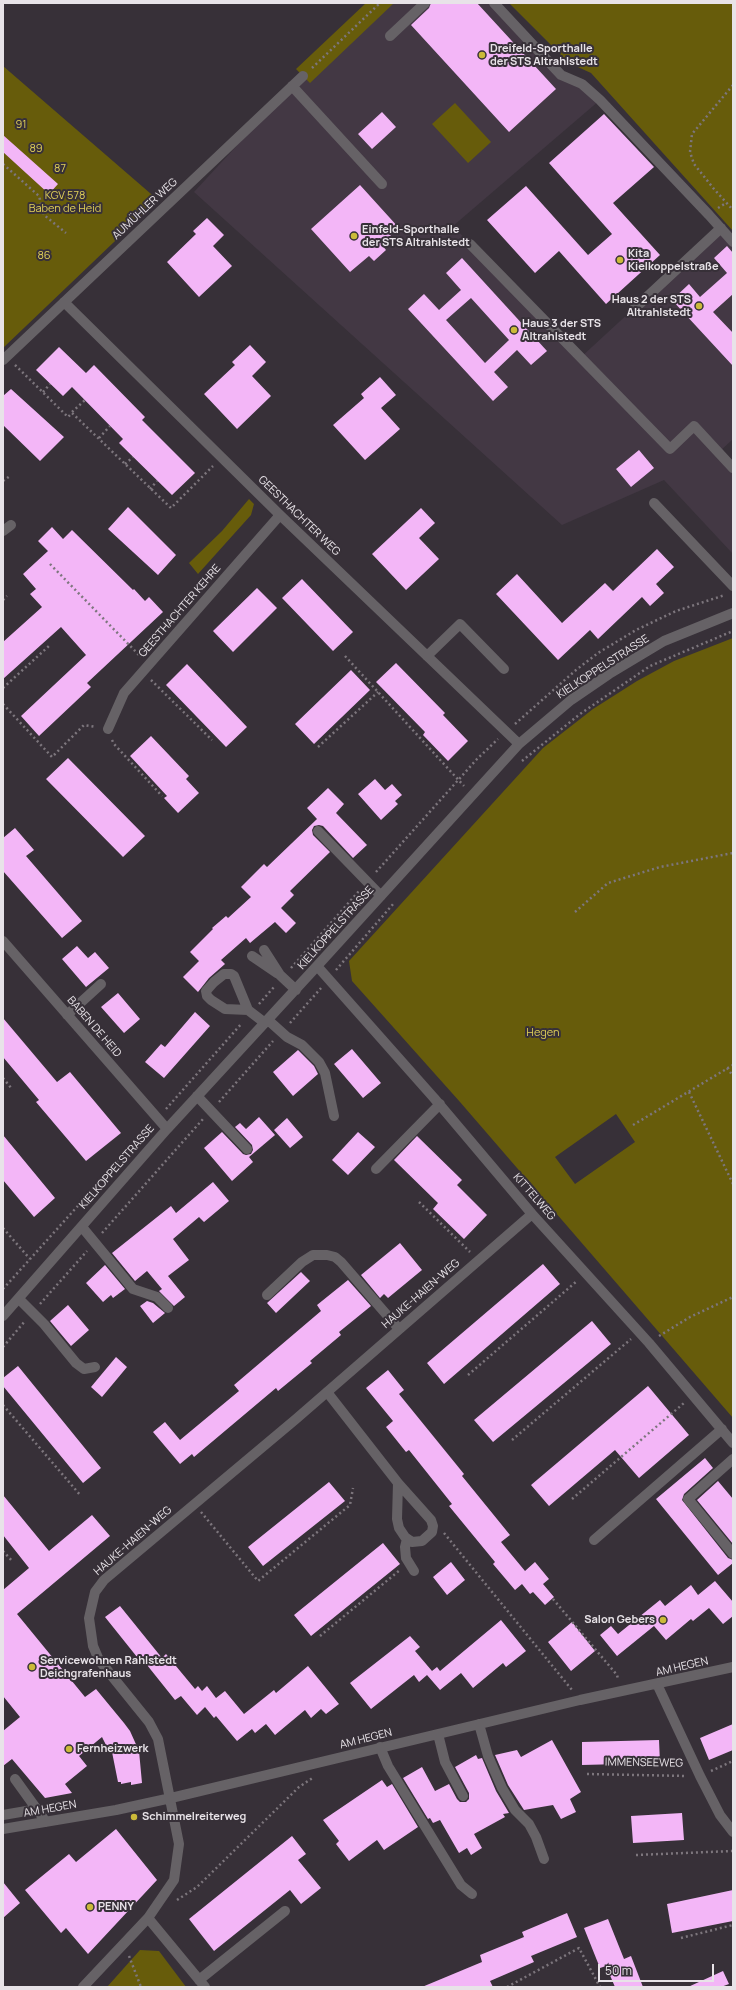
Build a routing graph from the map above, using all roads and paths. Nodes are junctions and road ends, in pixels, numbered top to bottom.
1 (380, 3) edge
2 (425, 3) edge
3 (494, 3) edge
4 (390, 36) dead end
5 (303, 76) joint
6 (733, 85) edge
7 (292, 86) junction
8 (3, 164) edge
9 (382, 184) dead end
10 (733, 210) edge
11 (720, 228) junction
12 (66, 233) dead end
13 (733, 242) edge
14 (470, 244) dead end
15 (64, 302) junction
16 (634, 309) dead end
17 (5, 358) edge
18 (50, 384) dead end
19 (43, 392) junction
20 (85, 400) dead end
21 (72, 413) junction
22 (110, 426) dead end
23 (99, 438) junction
24 (133, 457) dead end
25 (222, 457) junction
26 (125, 464) junction
27 (733, 468) edge
28 (10, 476) dead end
29 (3, 481) edge
30 (158, 481) dead end
31 (150, 488) junction
32 (654, 503) dead end
33 (280, 515) junction
34 (50, 564) dead end
35 (733, 586) edge
36 (7, 596) dead end
37 (3, 600) edge
38 (733, 613) edge
39 (733, 631) edge
40 (48, 646) dead end
41 (346, 656) dead end
42 (427, 656) junction
43 (146, 668) junction
44 (504, 669) dead end
45 (3, 688) edge
46 (378, 692) junction
47 (3, 704) edge
48 (108, 729) junction
49 (212, 740) dead end
50 (519, 744) junction
51 (318, 747) dead end
52 (522, 762) dead end
53 (473, 795) junction
54 (162, 796) dead end
55 (318, 830) dead end
56 (733, 853) edge
57 (381, 896) junction
58 (397, 899) dead end
59 (575, 912) dead end
60 (3, 941) edge
61 (264, 950) dead end
62 (252, 956) dead end
63 (317, 966) junction
64 (280, 975) junction
65 (329, 979) junction
66 (101, 984) dead end
67 (296, 990) junction
68 (248, 1010) dead end
69 (67, 1015) junction
70 (266, 1022) junction
71 (281, 1032) junction
72 (733, 1065) edge
73 (727, 1068) junction
74 (733, 1076) edge
75 (3, 1078) edge
76 (12, 1089) dead end
77 (689, 1092) junction
78 (197, 1096) junction
79 (440, 1104) junction
80 (211, 1110) junction
81 (334, 1116) dead end
82 (633, 1124) dead end
83 (167, 1129) junction
84 (247, 1149) dead end
85 (376, 1169) dead end
86 (733, 1183) edge
87 (419, 1202) dead end
88 (532, 1214) junction
89 (82, 1227) junction
90 (3, 1228) edge
91 (95, 1242) junction
92 (30, 1259) dead end
93 (478, 1260) junction
94 (586, 1274) junction
95 (267, 1295) dead end
96 (733, 1297) edge
97 (19, 1299) junction
98 (168, 1308) dead end
99 (33, 1313) junction
100 (3, 1316) edge
101 (399, 1329) junction
102 (639, 1332) junction
103 (649, 1343) junction
104 (3, 1347) edge
105 (95, 1366) dead end
106 (468, 1375) dead end
107 (327, 1392) junction
108 (693, 1395) junction
109 (3, 1405) edge
110 (722, 1429) junction
111 (512, 1440) dead end
112 (733, 1443) edge
113 (733, 1459) edge
114 (398, 1483) junction
115 (353, 1488) dead end
116 (81, 1496) dead end
117 (572, 1499) dead end
118 (194, 1504) junction
119 (433, 1526) junction
120 (408, 1539) junction
121 (594, 1540) dead end
122 (3, 1551) edge
123 (733, 1554) edge
124 (13, 1562) dead end
125 (402, 1568) dead end
126 (414, 1571) dead end
127 (553, 1599) dead end
128 (320, 1636) dead end
129 (733, 1667) edge
130 (657, 1684) junction
131 (622, 1692) junction
132 (580, 1700) junction
133 (479, 1724) junction
134 (438, 1734) junction
135 (380, 1747) junction
136 (733, 1761) edge
137 (587, 1774) dead end
138 (318, 1775) dead end
139 (700, 1776) junction
140 (15, 1779) dead end
141 (463, 1796) dead end
142 (171, 1798) junction
143 (38, 1809) junction
144 (3, 1815) edge
145 (46, 1822) junction
146 (3, 1829) edge
147 (733, 1832) edge
148 (733, 1851) edge
149 (636, 1855) dead end
150 (544, 1859) dead end
151 (472, 1894) dead end
152 (172, 1902) dead end
153 (285, 1911) dead end
154 (148, 1918) junction
155 (733, 1925) edge
156 (681, 1938) dead end
157 (124, 1942) junction
158 (202, 1983) edge
159 (83, 1987) edge
160 (141, 1987) edge
161 (507, 1987) edge
162 (600, 1987) edge

1 - 5 path
2 - 4 street
3 - 11 street
5 - 7 street, AUMÜHLER WEG
6 - 10 path
7 - 9 street
7 - 15 street, AUMÜHLER WEG
8 - 12 path
11 - 13 street
11 - 16 street
14 - 27 street
15 - 17 street, AUMÜHLER WEG
15 - 25 street, GEESTHACHTER WEG
17 - 19 path
18 - 19 path
19 - 21 path
20 - 21 path
21 - 23 path
22 - 23 path
23 - 26 path
24 - 26 path
25 - 31 path
25 - 33 street, GEESTHACHTER WEG
26 - 31 path
28 - 29 path
30 - 31 path
32 - 35 street
33 - 42 street, GEESTHACHTER WEG
33 - 43 street, GEESTHACHTER KEHRE
34 - 43 path
36 - 37 path
38 - 50 street, KIELKOPPELSTRASSE
39 - 52 path
40 - 45 path
41 - 46 path
42 - 44 street
42 - 50 street, GEESTHACHTER WEG
43 - 48 street, GEESTHACHTER KEHRE
43 - 49 path
46 - 51 path
46 - 53 path
47 - 48 path
48 - 54 path
50 - 53 street, KIELKOPPELSTRASSE
53 - 57 street, KIELKOPPELSTRASSE
55 - 57 street
56 - 59 path
57 - 63 street, KIELKOPPELSTRASSE
58 - 65 path
60 - 69 street, BABEN DE HEID
61 - 64 street
62 - 64 street
63 - 65 street, KITTELWEG
63 - 67 street, KIELKOPPELSTRASSE
64 - 67 street
65 - 71 path
65 - 79 street, KITTELWEG
66 - 69 street
67 - 70 street, KIELKOPPELSTRASSE
68 - 70 street
69 - 83 street, BABEN DE HEID
70 - 71 street
70 - 78 street, KIELKOPPELSTRASSE
71 - 80 path
71 - 81 street
72 - 73 path
73 - 74 path
73 - 77 path
75 - 76 path
77 - 82 path
77 - 86 path
78 - 80 street
78 - 83 street, KIELKOPPELSTRASSE
79 - 85 street
79 - 88 street, KITTELWEG
80 - 84 street
80 - 91 path
83 - 89 street, KIELKOPPELSTRASSE
87 - 93 path
88 - 93 street, HAUKE-HAIEN-WEG
88 - 94 street, KITTELWEG
89 - 91 street
89 - 97 street, KIELKOPPELSTRASSE
90 - 92 path
91 - 98 street
91 - 99 path
93 - 101 street, HAUKE-HAIEN-WEG
94 - 102 street, KITTELWEG
94 - 106 path
95 - 101 street
96 - 103 path
97 - 99 street
97 - 100 street, KIELKOPPELSTRASSE
99 - 104 path
99 - 105 street
101 - 107 street, HAUKE-HAIEN-WEG
102 - 103 street, KITTELWEG
102 - 111 path
103 - 108 street, KITTELWEG
107 - 114 street
107 - 118 street, HAUKE-HAIEN-WEG
108 - 110 street, KITTELWEG
108 - 117 path
109 - 116 path
110 - 112 street, KITTELWEG
110 - 121 street
113 - 123 street
114 - 119 street
114 - 120 street
115 - 118 path
118 - 142 street, HAUKE-HAIEN-WEG
119 - 120 street
119 - 132 path
120 - 126 street
122 - 124 path
125 - 128 path
127 - 131 path
129 - 130 street, AM HEGEN
130 - 131 street, AM HEGEN
130 - 139 street, IMMENSEEWEG
131 - 132 street, AM HEGEN
132 - 133 street, AM HEGEN
133 - 134 street, AM HEGEN
133 - 150 street
134 - 135 street, AM HEGEN
134 - 141 street
135 - 142 street, AM HEGEN
135 - 151 street
136 - 139 path, IMMENSEEWEG
137 - 139 path, IMMENSEEWEG
138 - 152 path
139 - 147 street, IMMENSEEWEG
140 - 143 street
142 - 145 street, AM HEGEN
142 - 154 street
143 - 144 street
143 - 145 street
145 - 146 street, AM HEGEN
148 - 149 path
153 - 158 street
154 - 157 street
154 - 158 street
155 - 156 path
157 - 159 street
157 - 160 path
161 - 162 path

